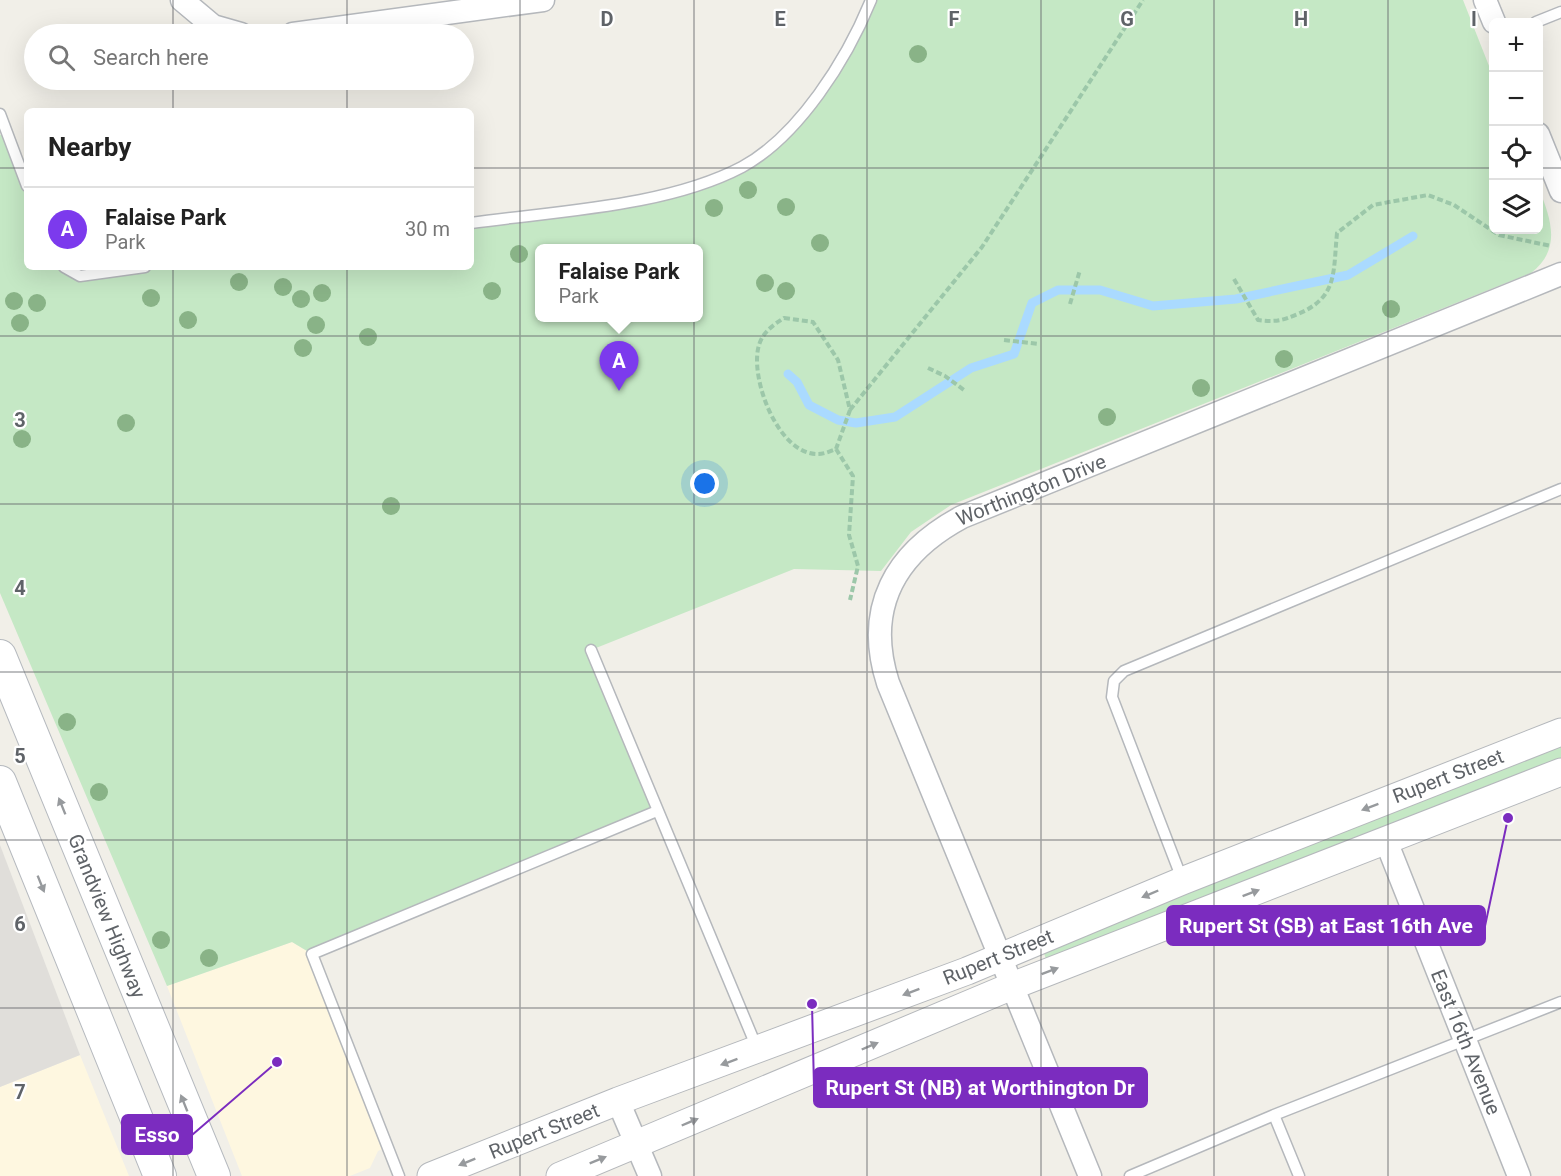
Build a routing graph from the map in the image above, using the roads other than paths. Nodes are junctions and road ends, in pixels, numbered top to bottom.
1 (182, 0) edge
2 (543, 0) edge
3 (872, 0) edge
4 (1485, 0) edge
5 (1561, 12) edge
6 (1492, 18) edge
7 (1543, 19) edge
8 (211, 24) edge
9 (367, 24) edge
10 (0, 114) edge
11 (1543, 144) edge
12 (24, 178) edge
13 (1561, 190) edge
14 (474, 223) edge
15 (69, 270) edge
16 (123, 270) edge
17 (1561, 274) edge
18 (1561, 489) edge
19 (591, 650) dead end
20 (0, 656) edge
21 (1561, 732) edge
22 (1561, 772) edge
23 (0, 782) edge
24 (657, 811) junction
25 (1386, 841) junction
26 (1182, 881) junction
27 (1001, 957) junction
28 (1012, 986) junction
29 (1561, 1002) edge
30 (1465, 1041) junction
31 (759, 1051) junction
32 (618, 1101) junction
33 (1274, 1115) junction
34 (636, 1145) junction
35 (160, 1176) edge
36 (214, 1176) edge
37 (399, 1176) edge
38 (431, 1176) edge
39 (560, 1176) edge
40 (650, 1176) edge
41 (1090, 1176) edge
42 (1130, 1176) edge
43 (1299, 1176) edge
44 (1520, 1176) edge

1 - 8 street
2 - 9 street
3 - 14 lane
4 - 6 street
5 - 7 lane
10 - 12 lane
11 - 13 street
15 - 16 lane
17 - 27 street, Worthington Drive
18 - 26 lane
19 - 24 lane
36 -> 20 main road, Grandview Highway
21 -> 26 street, Rupert Street
22 - 25 street, Rupert Street
23 -> 35 main road
24 - 31 lane
24 - 37 lane
28 -> 25 street, Rupert Street
25 - 30 street, East 16th Avenue
26 -> 27 street, Rupert Street
27 - 28 street, Worthington Drive
27 -> 31 street, Rupert Street
34 -> 28 street, Rupert Street
28 - 41 street, Worthington Drive
29 - 30 lane
30 - 33 lane
30 - 44 street, East 16th Avenue
31 -> 32 street, Rupert Street
32 - 34 street
32 -> 38 street, Rupert Street
33 - 42 lane
33 - 43 lane
39 -> 34 street, Rupert Street
34 - 40 street

